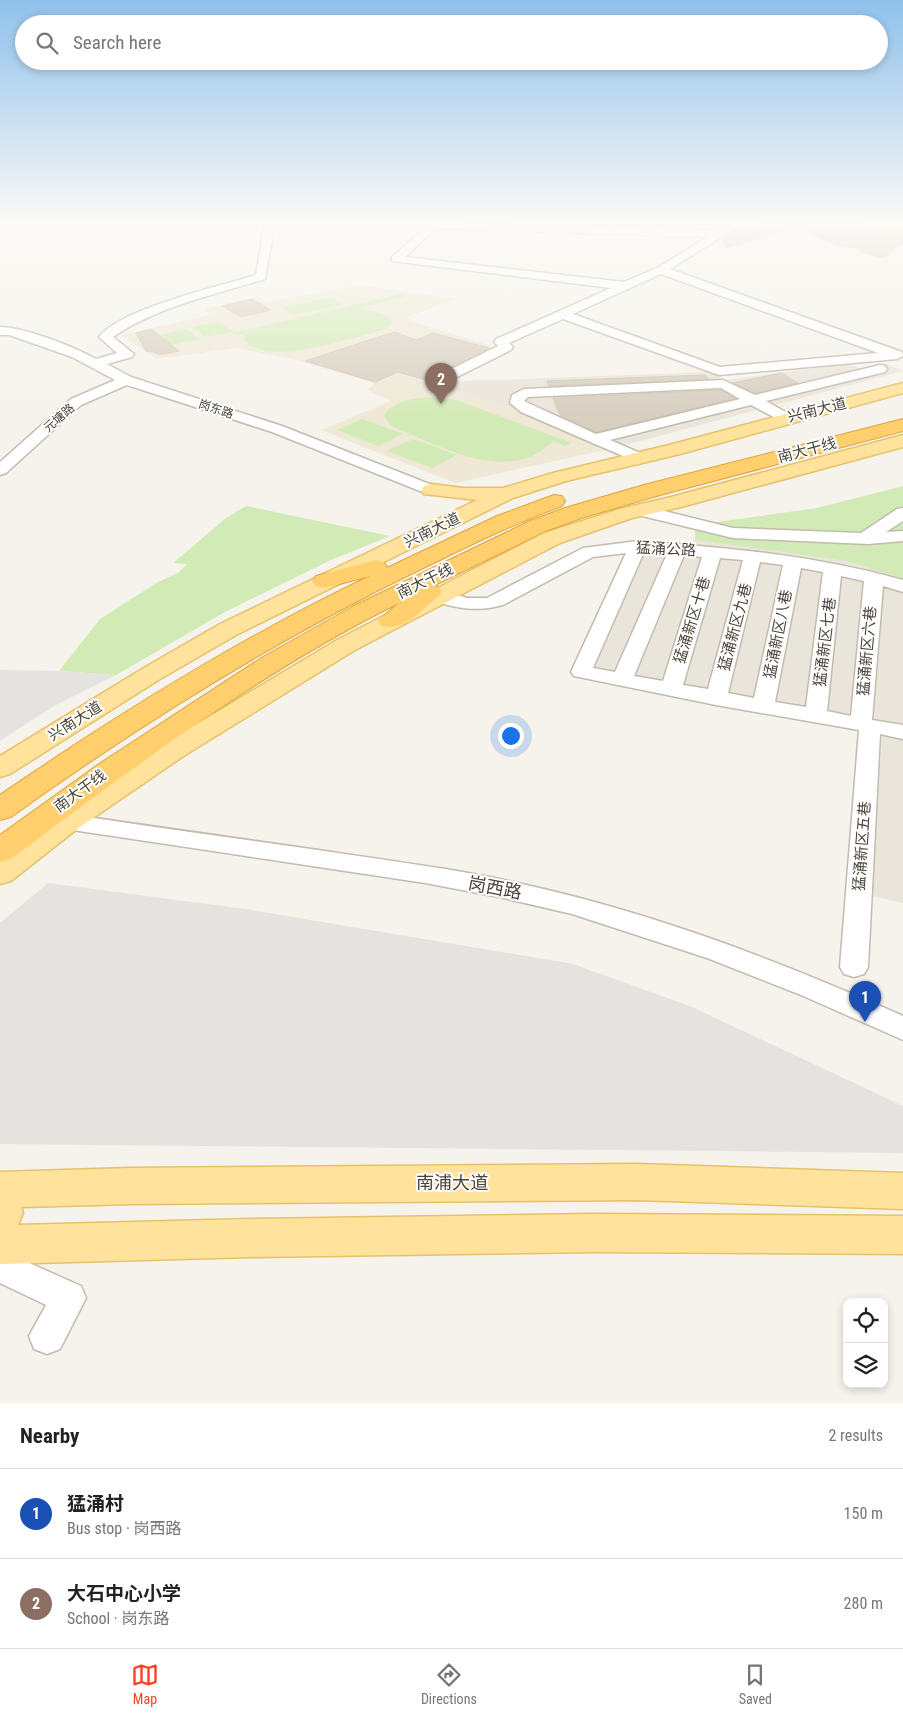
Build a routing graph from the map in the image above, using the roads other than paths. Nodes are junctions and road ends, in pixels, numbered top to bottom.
1 (227, 287) edge
2 (621, 287) edge
3 (710, 287) edge
4 (561, 314) junction
5 (0, 331) edge
6 (900, 356) edge
7 (94, 364) junction
8 (880, 368) dead end
9 (126, 380) junction
10 (434, 383) dead end
11 (903, 388) edge
12 (752, 400) junction
13 (903, 407) edge
14 (786, 418) junction
15 (903, 425) edge
16 (598, 438) junction
17 (903, 441) edge
18 (639, 458) junction
19 (0, 470) edge
20 (431, 490) junction
21 (506, 494) junction
22 (640, 510) junction
23 (903, 513) edge
24 (903, 536) edge
25 (445, 537) junction
26 (866, 538) junction
27 (638, 546) junction
28 (678, 548) junction
29 (713, 551) junction
30 (753, 555) junction
31 (473, 558) junction
32 (792, 561) junction
33 (833, 568) junction
34 (874, 577) junction
35 (903, 586) edge
36 (439, 596) junction
37 (391, 621) junction
38 (622, 680) junction
39 (671, 690) junction
40 (716, 698) junction
41 (764, 707) junction
42 (816, 716) junction
43 (866, 725) junction
44 (903, 732) edge
45 (0, 768) edge
46 (0, 810) edge
47 (57, 830) junction
48 (6, 861) edge
49 (854, 967) dead end
50 (903, 1029) edge
51 (0, 1190) edge
52 (903, 1192) edge
53 (0, 1205) edge
54 (0, 1218) edge
55 (903, 1235) edge
56 (0, 1246) edge
57 (0, 1266) edge
58 (47, 1336) dead end

1 - 7 street
2 - 4 street
3 - 6 street
4 - 6 street
4 - 10 street
5 - 7 street, 岗东路
7 - 9 street, 岗东路
8 - 12 street
9 - 19 street, 元塘路
9 - 20 street, 岗东路
11 - 14 main road, 兴南大道
12 - 14 street
12 - 16 street
12 - 16 street
13 - 25 highway, 南大干线
14 - 18 main road, 兴南大道
15 - 31 highway, 南大干线
16 - 18 street
17 - 22 main road
18 - 21 main road, 兴南大道
20 - 21 main road
20 - 25 main road
21 - 25 main road, 兴南大道
22 - 26 street
22 - 36 main road
23 - 26 street
24 - 26 street
25 - 45 main road, 兴南大道
25 - 46 highway, 南大干线
27 - 28 street, 猛涌公路
27 - 36 street, 猛涌公路
27 - 38 street
28 - 29 street, 猛涌公路
28 - 38 street
29 - 30 street, 猛涌公路
29 - 39 street, 猛涌新区十巷
30 - 32 street, 猛涌公路
30 - 40 street, 猛涌新区九巷
31 - 37 highway
31 - 48 highway, 南大干线
32 - 33 street, 猛涌公路
32 - 41 street, 猛涌新区八巷
33 - 34 street, 猛涌公路
33 - 42 street, 猛涌新区七巷
34 - 35 street, 猛涌公路
34 - 43 street, 猛涌新区六巷
36 - 37 main road
37 - 47 main road
38 - 39 street
39 - 40 street
40 - 41 street
41 - 42 street
42 - 43 street
43 - 44 street
43 - 49 street, 猛涌新区五巷
47 - 48 main road
47 - 50 street, 岗西路
51 - 52 main road, 南浦大道
53 - 54 main road
55 - 56 main road
57 - 58 street

